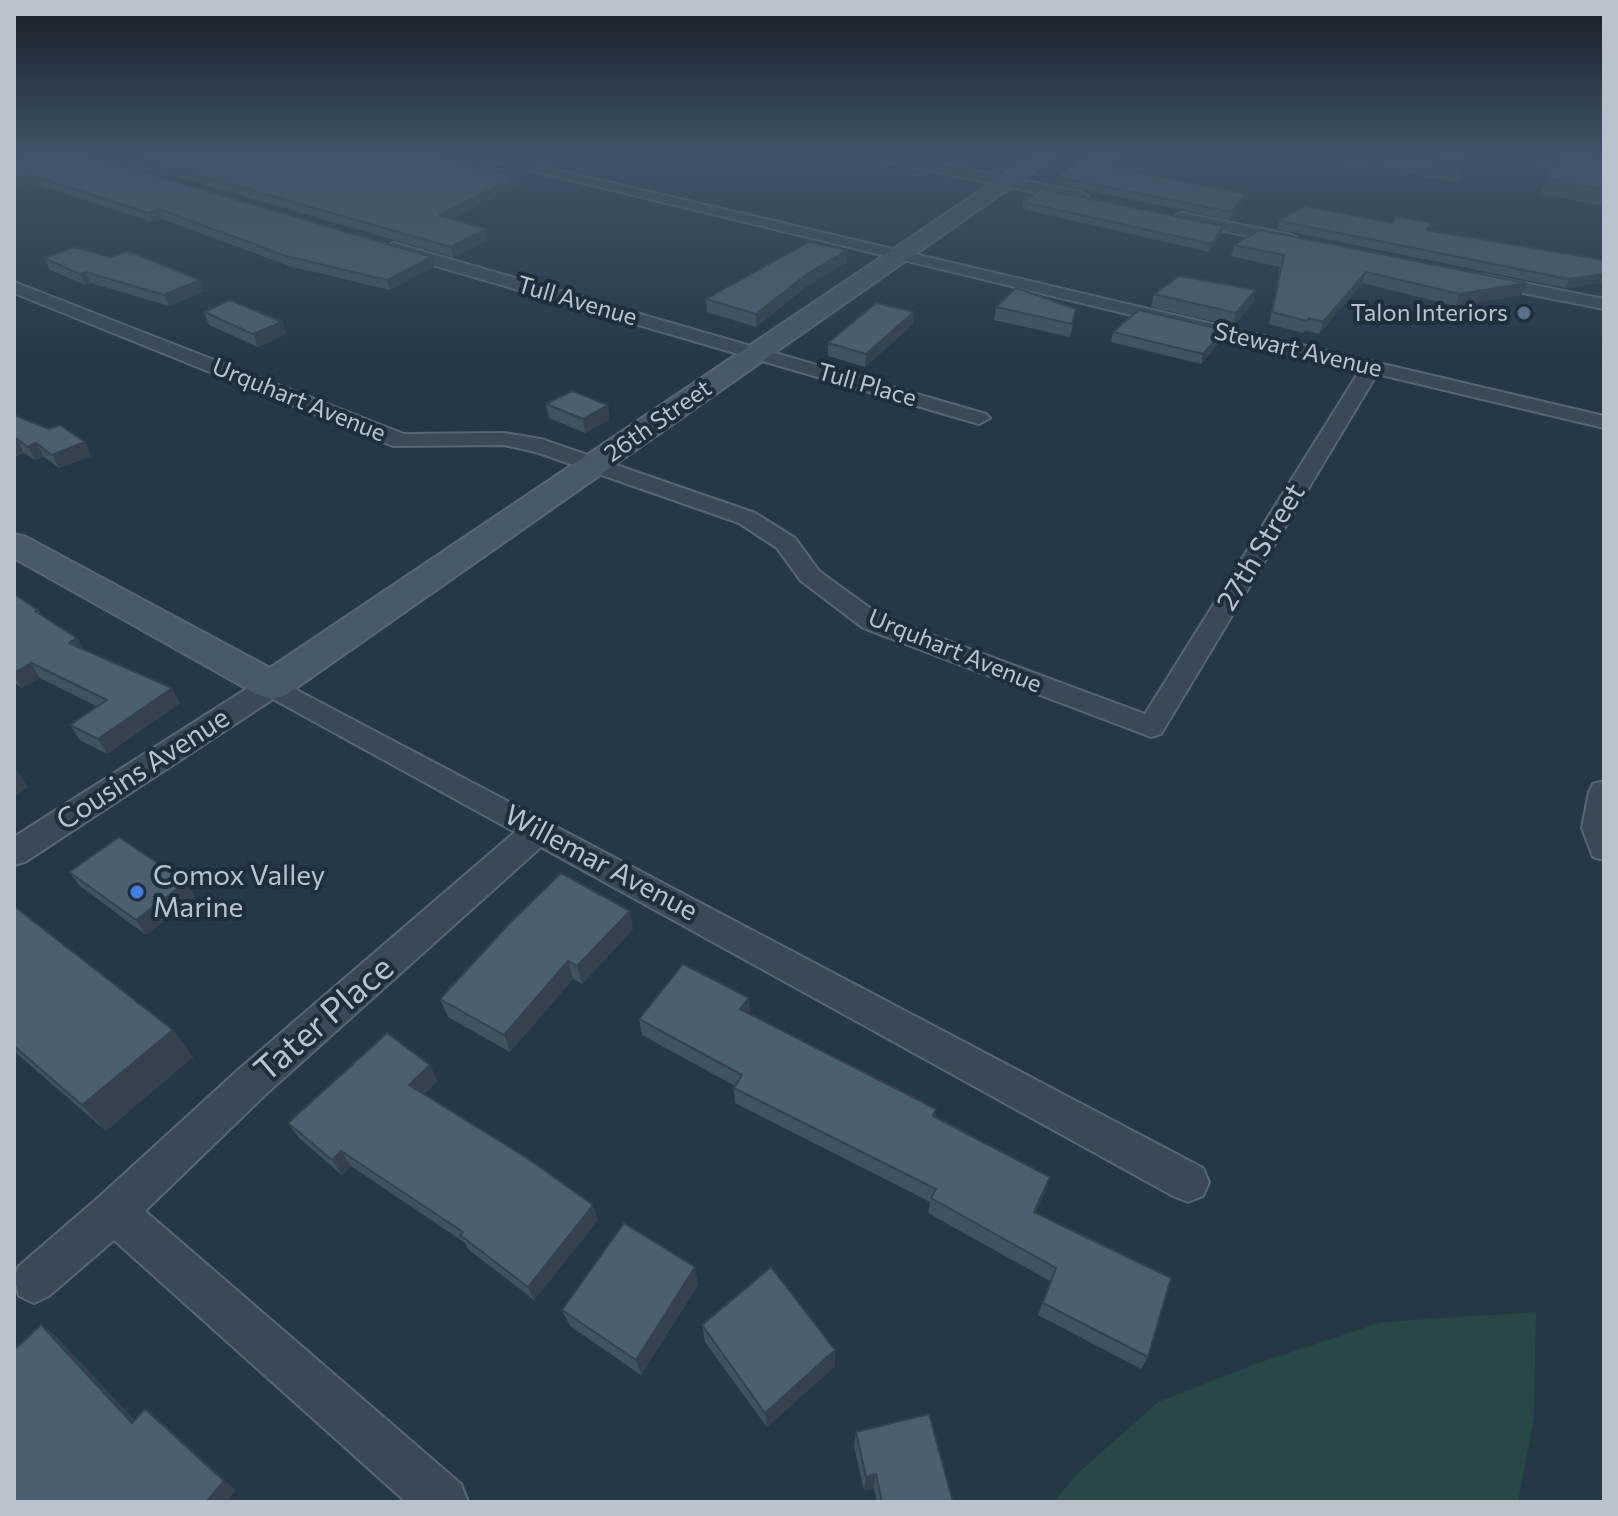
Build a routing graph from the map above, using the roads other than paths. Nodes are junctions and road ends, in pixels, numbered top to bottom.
1 (771, 227) edge
2 (941, 227) edge
3 (1226, 227) edge
4 (378, 244) edge
5 (1313, 245) edge
6 (897, 257) junction
7 (1466, 276) edge
8 (14, 287) edge
9 (1604, 304) edge
10 (755, 353) junction
11 (1372, 366) junction
12 (979, 418) dead end
13 (1604, 422) edge
14 (597, 465) junction
15 (14, 544) edge
16 (272, 686) junction
17 (1151, 727) joint
18 (1604, 792) edge
19 (539, 830) junction
20 (1604, 848) edge
21 (14, 853) edge
22 (1188, 1182) dead end
23 (114, 1212) junction
24 (34, 1281) dead end
25 (443, 1502) edge

1 - 6 street, Stewart Avenue
2 - 6 street, 26th Street
3 - 5 street
4 - 10 street, Tull Avenue
6 - 10 street, 26th Street
6 - 11 street, Stewart Avenue
7 - 9 street
8 - 14 street, Urquhart Avenue
10 - 12 street, Tull Place
10 - 14 street, 26th Street
11 - 13 street, Stewart Avenue
11 - 17 street, 27th Street
14 - 16 street, 26th Street
14 - 17 street, Urquhart Avenue
15 - 16 street, Willemar Avenue
16 - 19 street, Willemar Avenue
16 - 21 street, Cousins Avenue
18 - 20 street
19 - 22 street, Willemar Avenue
19 - 23 street, Tater Place
23 - 24 street, Tater Place
23 - 25 street

